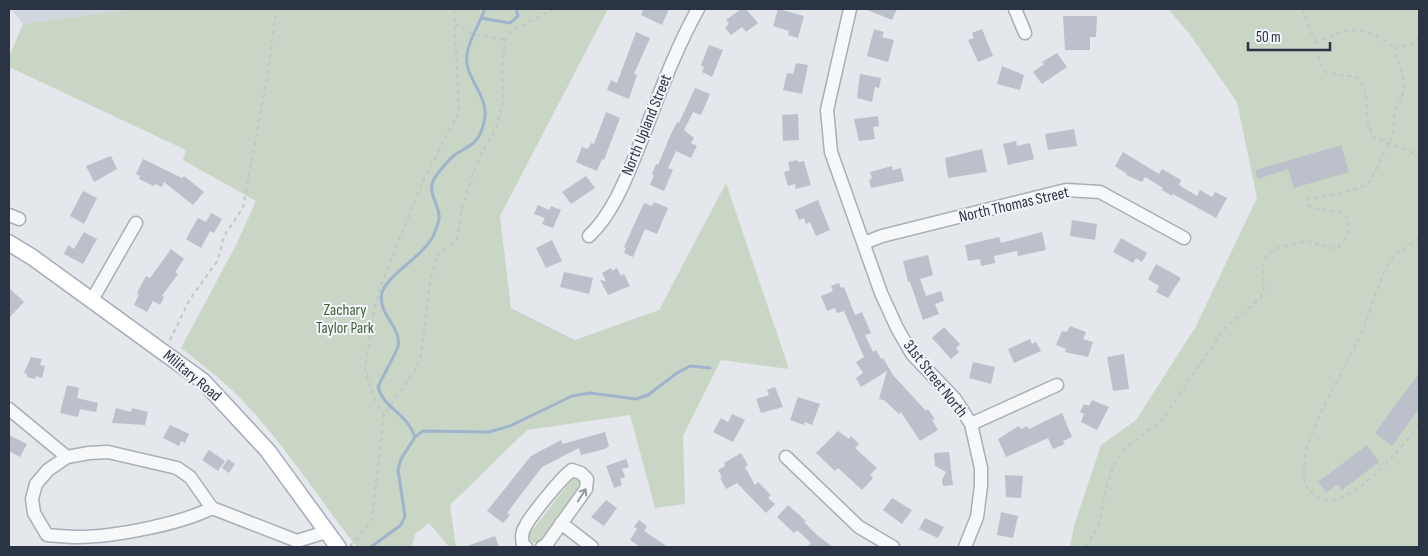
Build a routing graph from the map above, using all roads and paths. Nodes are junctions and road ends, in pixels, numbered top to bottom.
1 (273, 9) edge
2 (454, 9) edge
3 (554, 9) edge
4 (698, 9) edge
5 (850, 9) edge
6 (1015, 9) edge
7 (1302, 9) edge
8 (455, 24) junction
9 (1025, 33) dead end
10 (1419, 36) edge
11 (504, 40) junction
12 (1316, 43) junction
13 (1394, 49) junction
14 (1388, 144) junction
15 (1419, 160) edge
16 (136, 223) dead end
17 (589, 236) dead end
18 (1184, 238) dead end
19 (1419, 238) edge
20 (9, 243) edge
21 (864, 243) junction
22 (92, 300) junction
23 (170, 340) dead end
24 (1057, 385) dead end
25 (9, 408) edge
26 (384, 415) junction
27 (971, 424) junction
28 (1419, 424) edge
29 (786, 456) dead end
30 (67, 458) junction
31 (212, 508) junction
32 (561, 523) junction
33 (326, 532) junction
34 (338, 547) edge
35 (348, 547) edge
36 (526, 547) edge
37 (542, 547) edge
38 (592, 547) edge
39 (894, 547) edge
40 (965, 547) edge
41 (1086, 547) edge

1 - 23 path
2 - 8 path
3 - 11 path
4 - 17 street, North Upland Street
5 - 21 street, 31st Street North
6 - 9 street
7 - 12 path
8 - 11 path
8 - 26 path
10 - 13 path
11 - 26 path
12 - 13 path
12 - 14 path
13 - 14 path
14 - 15 path
14 - 41 path
16 - 22 street
18 - 21 street, North Thomas Street
19 - 28 path
20 - 22 main road, Military Road
21 - 27 street, 31st Street North
22 - 33 main road, Military Road
24 - 27 street
25 - 30 street
26 - 35 path
27 - 40 street, 31st Street North
29 - 39 street
30 - 31 street
30 - 31 street
31 - 33 street
32 -> 36 street
32 - 37 street
32 - 38 street
33 - 34 main road, Military Road

